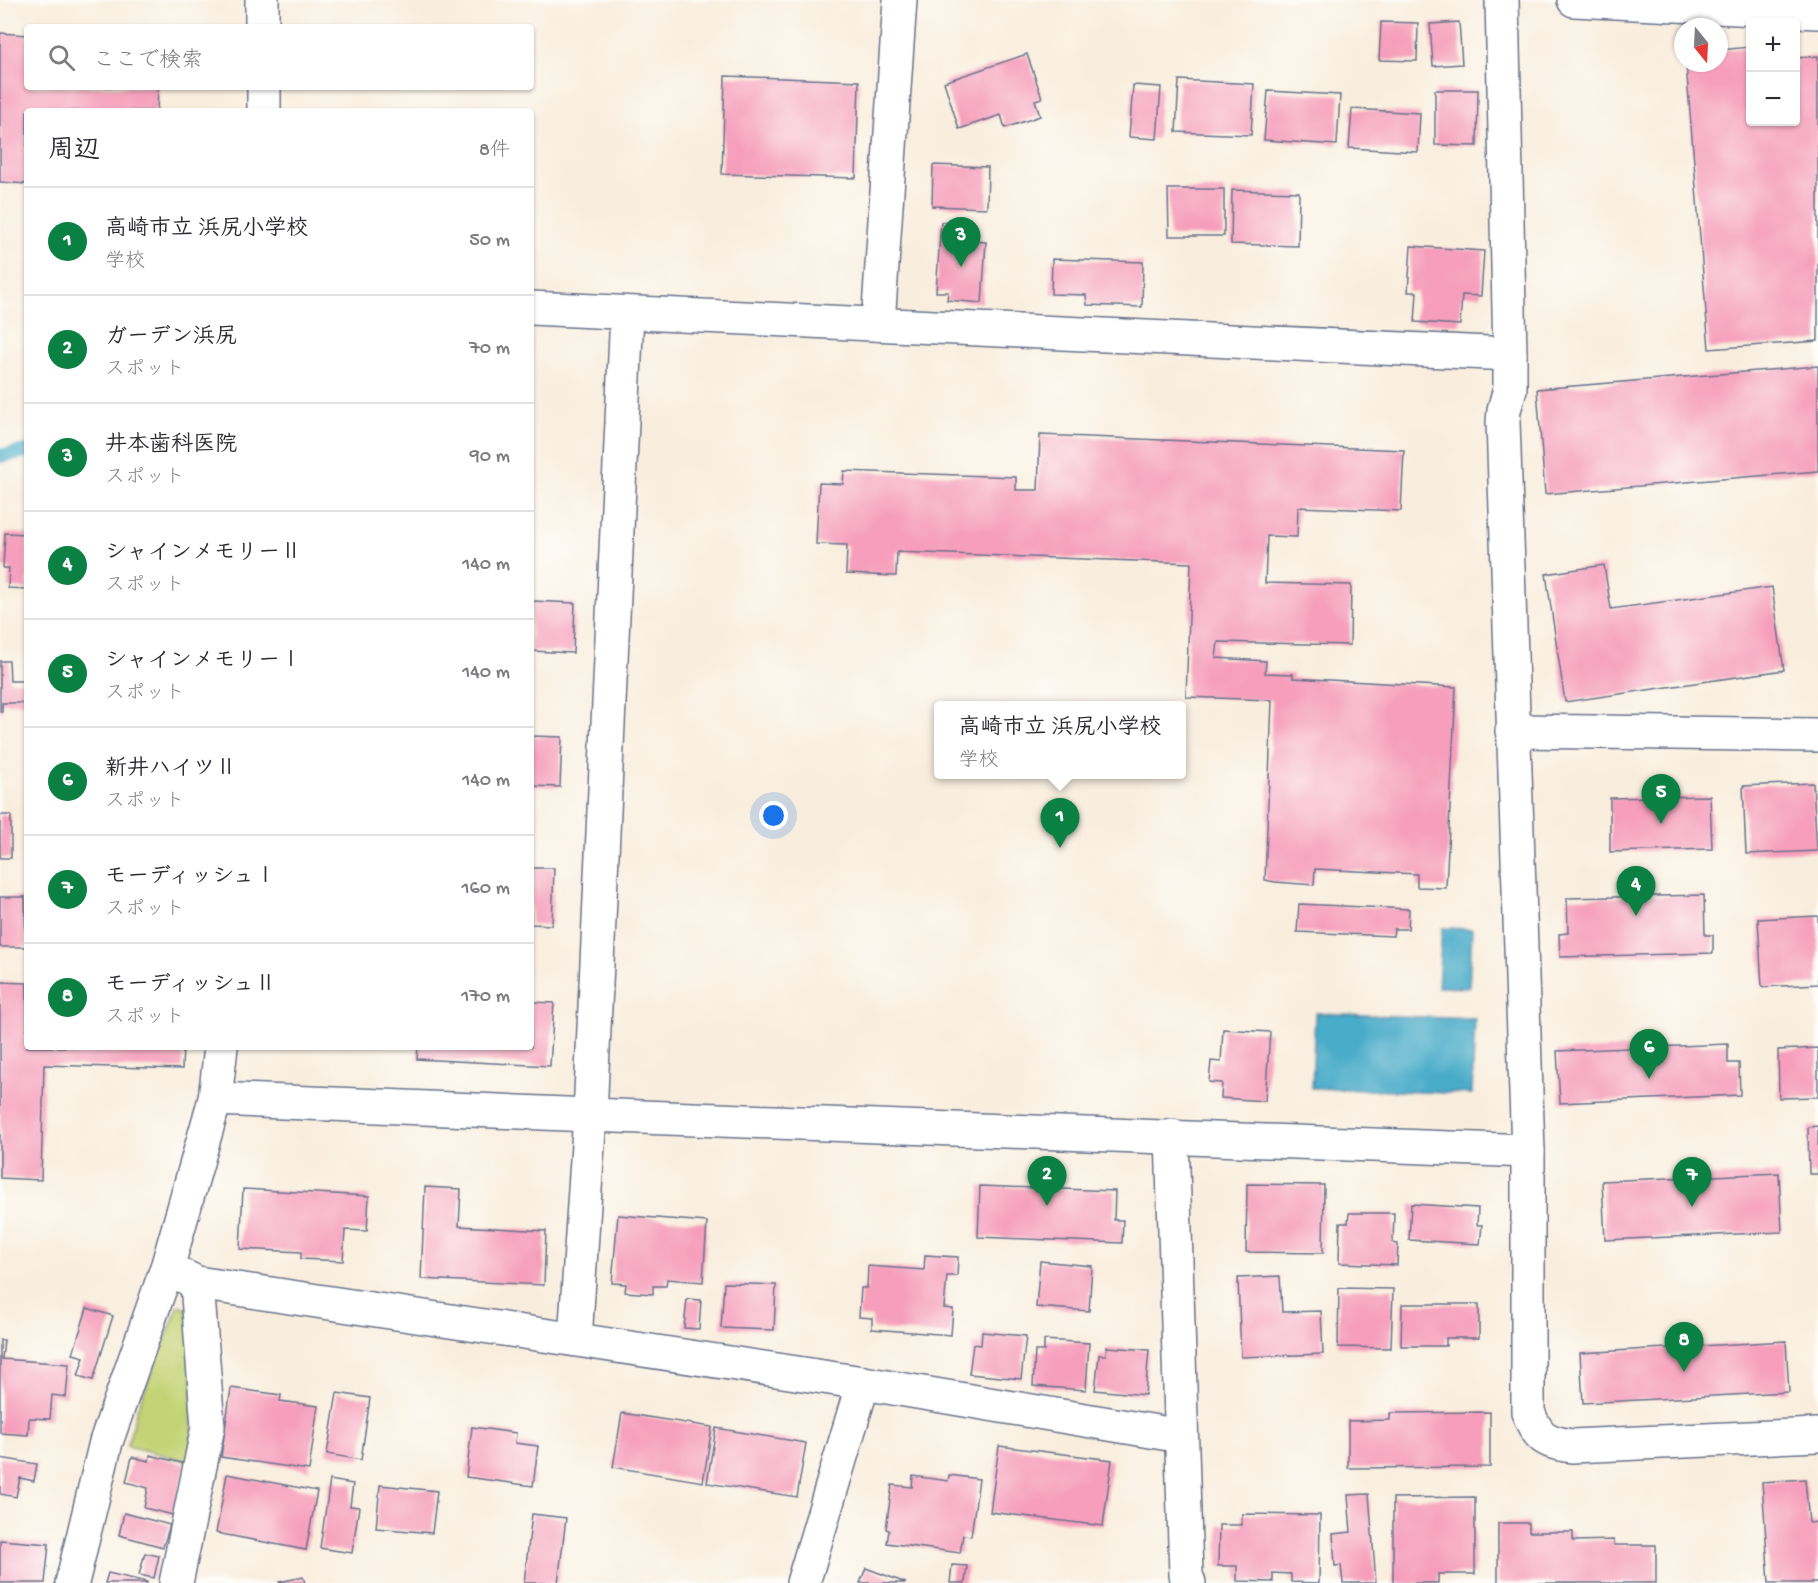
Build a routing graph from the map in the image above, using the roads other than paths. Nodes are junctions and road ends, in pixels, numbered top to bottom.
1 (262, 0) edge
2 (900, 0) edge
3 (1502, 0) edge
4 (1574, 0) edge
5 (1607, 1) edge
6 (1818, 12) edge
7 (262, 24) edge
8 (264, 90) edge
9 (264, 108) edge
10 (534, 308) edge
11 (627, 312) junction
12 (878, 324) junction
13 (1510, 354) junction
14 (1512, 731) junction
15 (1818, 735) edge
16 (221, 1050) edge
17 (215, 1099) junction
18 (590, 1115) junction
19 (1172, 1136) junction
20 (1528, 1150) junction
21 (167, 1268) junction
22 (197, 1283) junction
23 (575, 1339) junction
24 (863, 1383) junction
25 (1818, 1435) edge
26 (1181, 1436) junction
27 (72, 1583) edge
28 (176, 1583) edge
29 (803, 1583) edge
30 (1189, 1583) edge

1 - 7 street
2 - 12 street
3 - 13 street
4 - 5 street
5 - 6 street
8 - 9 street
10 - 11 street
11 - 12 street
11 - 18 street
12 - 13 street
13 - 14 street
14 - 15 street
14 - 20 street
16 - 17 street
17 - 18 street
17 - 21 street
18 - 19 street
18 - 23 street
19 - 20 street
19 - 26 street
20 - 25 street
21 - 22 street
21 - 27 street
22 - 23 street
22 - 28 street
23 - 24 street
24 - 26 street
24 - 29 street
26 - 30 street

